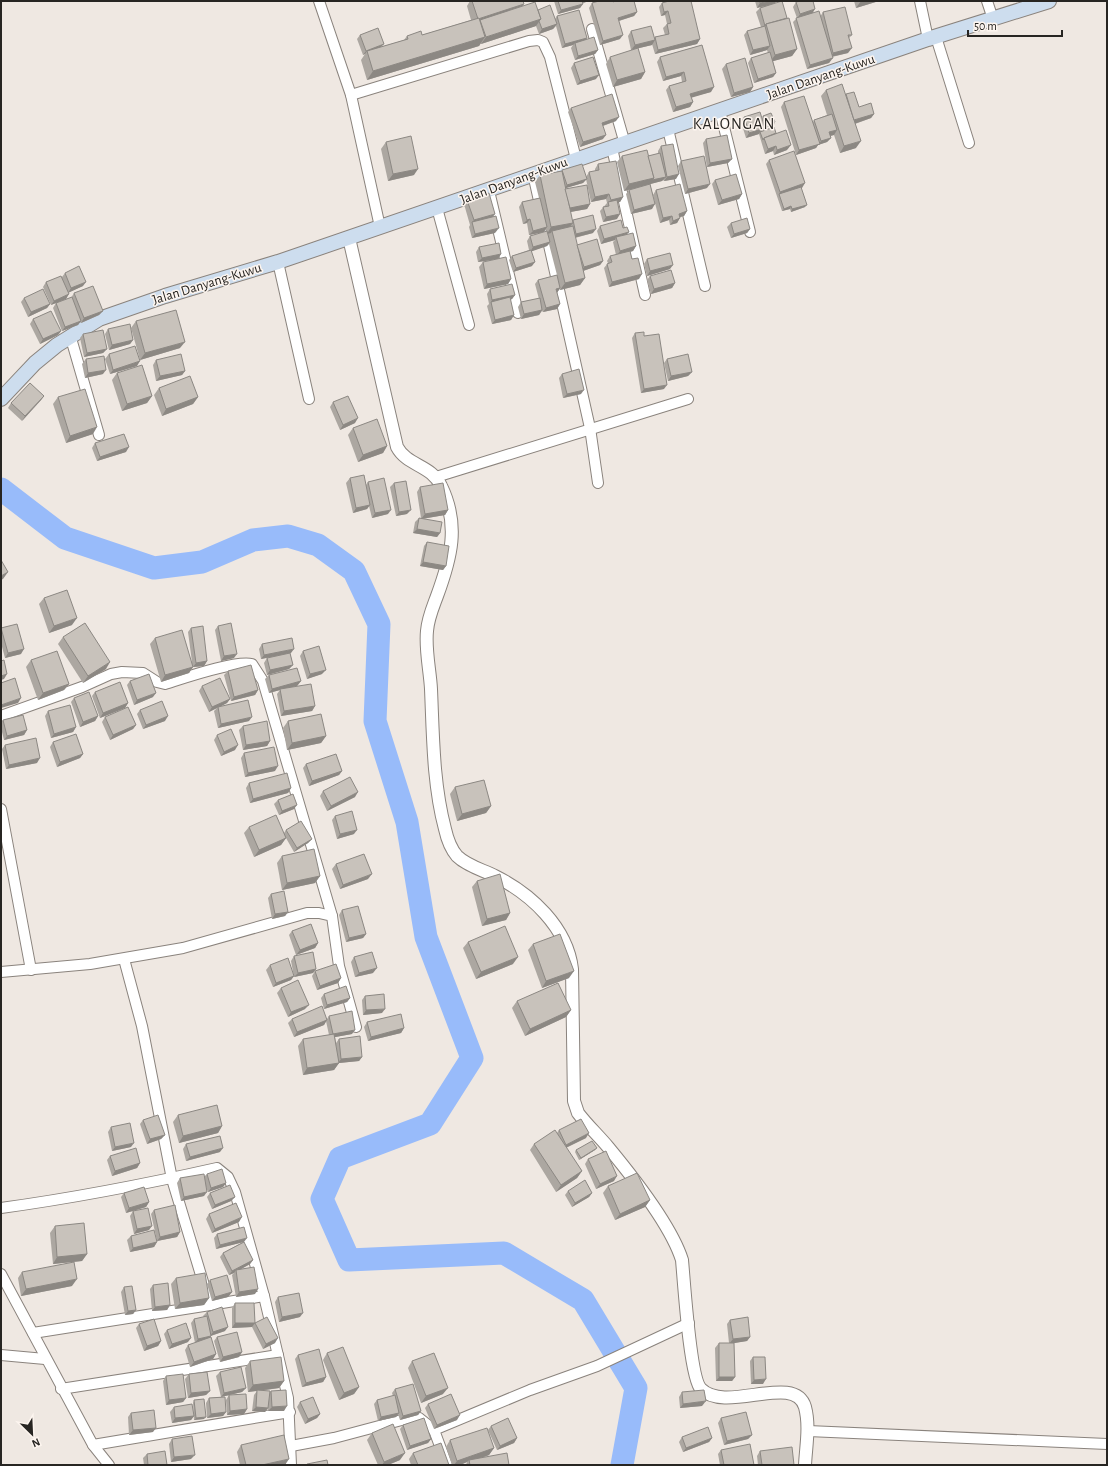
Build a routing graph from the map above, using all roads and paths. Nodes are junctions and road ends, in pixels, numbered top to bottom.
1 (319, 1) edge
2 (920, 1) edge
3 (987, 1) edge
4 (1049, 1) edge
5 (993, 19) junction
6 (592, 30) dead end
7 (932, 38) junction
8 (351, 95) junction
9 (720, 111) junction
10 (668, 129) junction
11 (969, 143) dead end
12 (625, 144) junction
13 (612, 148) junction
14 (576, 159) junction
15 (533, 174) junction
16 (489, 191) junction
17 (437, 208) junction
18 (380, 227) junction
19 (750, 232) edge
20 (349, 238) junction
21 (278, 262) junction
22 (705, 286) dead end
23 (645, 296) dead end
24 (518, 313) dead end
25 (469, 325) dead end
26 (70, 335) junction
27 (1, 399) edge
28 (309, 399) dead end
29 (688, 399) dead end
30 (590, 428) junction
31 (99, 435) dead end
32 (436, 477) junction
33 (598, 483) dead end
34 (1, 716) edge
35 (1, 809) edge
36 (332, 916) junction
37 (124, 959) junction
38 (31, 970) junction
39 (1, 972) edge
40 (356, 1027) edge
41 (172, 1179) junction
42 (1, 1208) edge
43 (1, 1274) edge
44 (264, 1296) junction
45 (210, 1306) junction
46 (689, 1323) junction
47 (33, 1334) junction
48 (1, 1355) edge
49 (278, 1355) junction
50 (45, 1359) junction
51 (62, 1389) junction
52 (290, 1412) junction
53 (434, 1430) junction
54 (808, 1431) junction
55 (1107, 1444) edge
56 (93, 1445) junction
57 (291, 1446) junction
58 (109, 1465) edge
59 (291, 1465) edge
60 (448, 1465) edge
61 (805, 1465) edge

1 - 8 street
2 - 7 street
3 - 5 street
4 - 5 main road, Jalan Danyang-Kuwu
5 - 7 main road, Jalan Danyang-Kuwu
6 - 12 street
7 - 9 main road, Jalan Danyang-Kuwu
7 - 11 street
8 - 14 street
8 - 18 street
9 - 10 main road, Jalan Danyang-Kuwu
9 - 19 street
10 - 12 main road, Jalan Danyang-Kuwu
10 - 22 street
12 - 13 main road, Jalan Danyang-Kuwu
13 - 14 main road, Jalan Danyang-Kuwu
13 - 23 street
14 - 15 main road, Jalan Danyang-Kuwu
15 - 16 main road, Jalan Danyang-Kuwu
15 - 30 street
16 - 17 main road, Jalan Danyang-Kuwu
16 - 24 street
17 - 18 main road, Jalan Danyang-Kuwu
17 - 25 street
18 - 20 main road, Jalan Danyang-Kuwu
20 - 21 main road, Jalan Danyang-Kuwu
20 - 32 street
21 - 26 main road, Jalan Danyang-Kuwu
21 - 28 street
26 - 27 main road, Jalan Danyang-Kuwu
26 - 31 street
29 - 30 street
30 - 32 street
30 - 33 street
32 - 46 street
34 - 36 street
35 - 38 street
36 - 37 street
36 - 40 street
37 - 38 street
37 - 41 street
38 - 39 street
41 - 42 street
41 - 44 street
41 - 45 street
43 - 47 street
44 - 45 street
44 - 49 street
45 - 47 street
46 - 53 street
46 - 54 street
47 - 50 street
48 - 50 street
49 - 51 street
49 - 52 street
50 - 51 street
51 - 56 street
52 - 56 street
52 - 57 street
53 - 57 street
53 - 60 street
54 - 55 street
54 - 61 street
56 - 58 street
57 - 59 street

